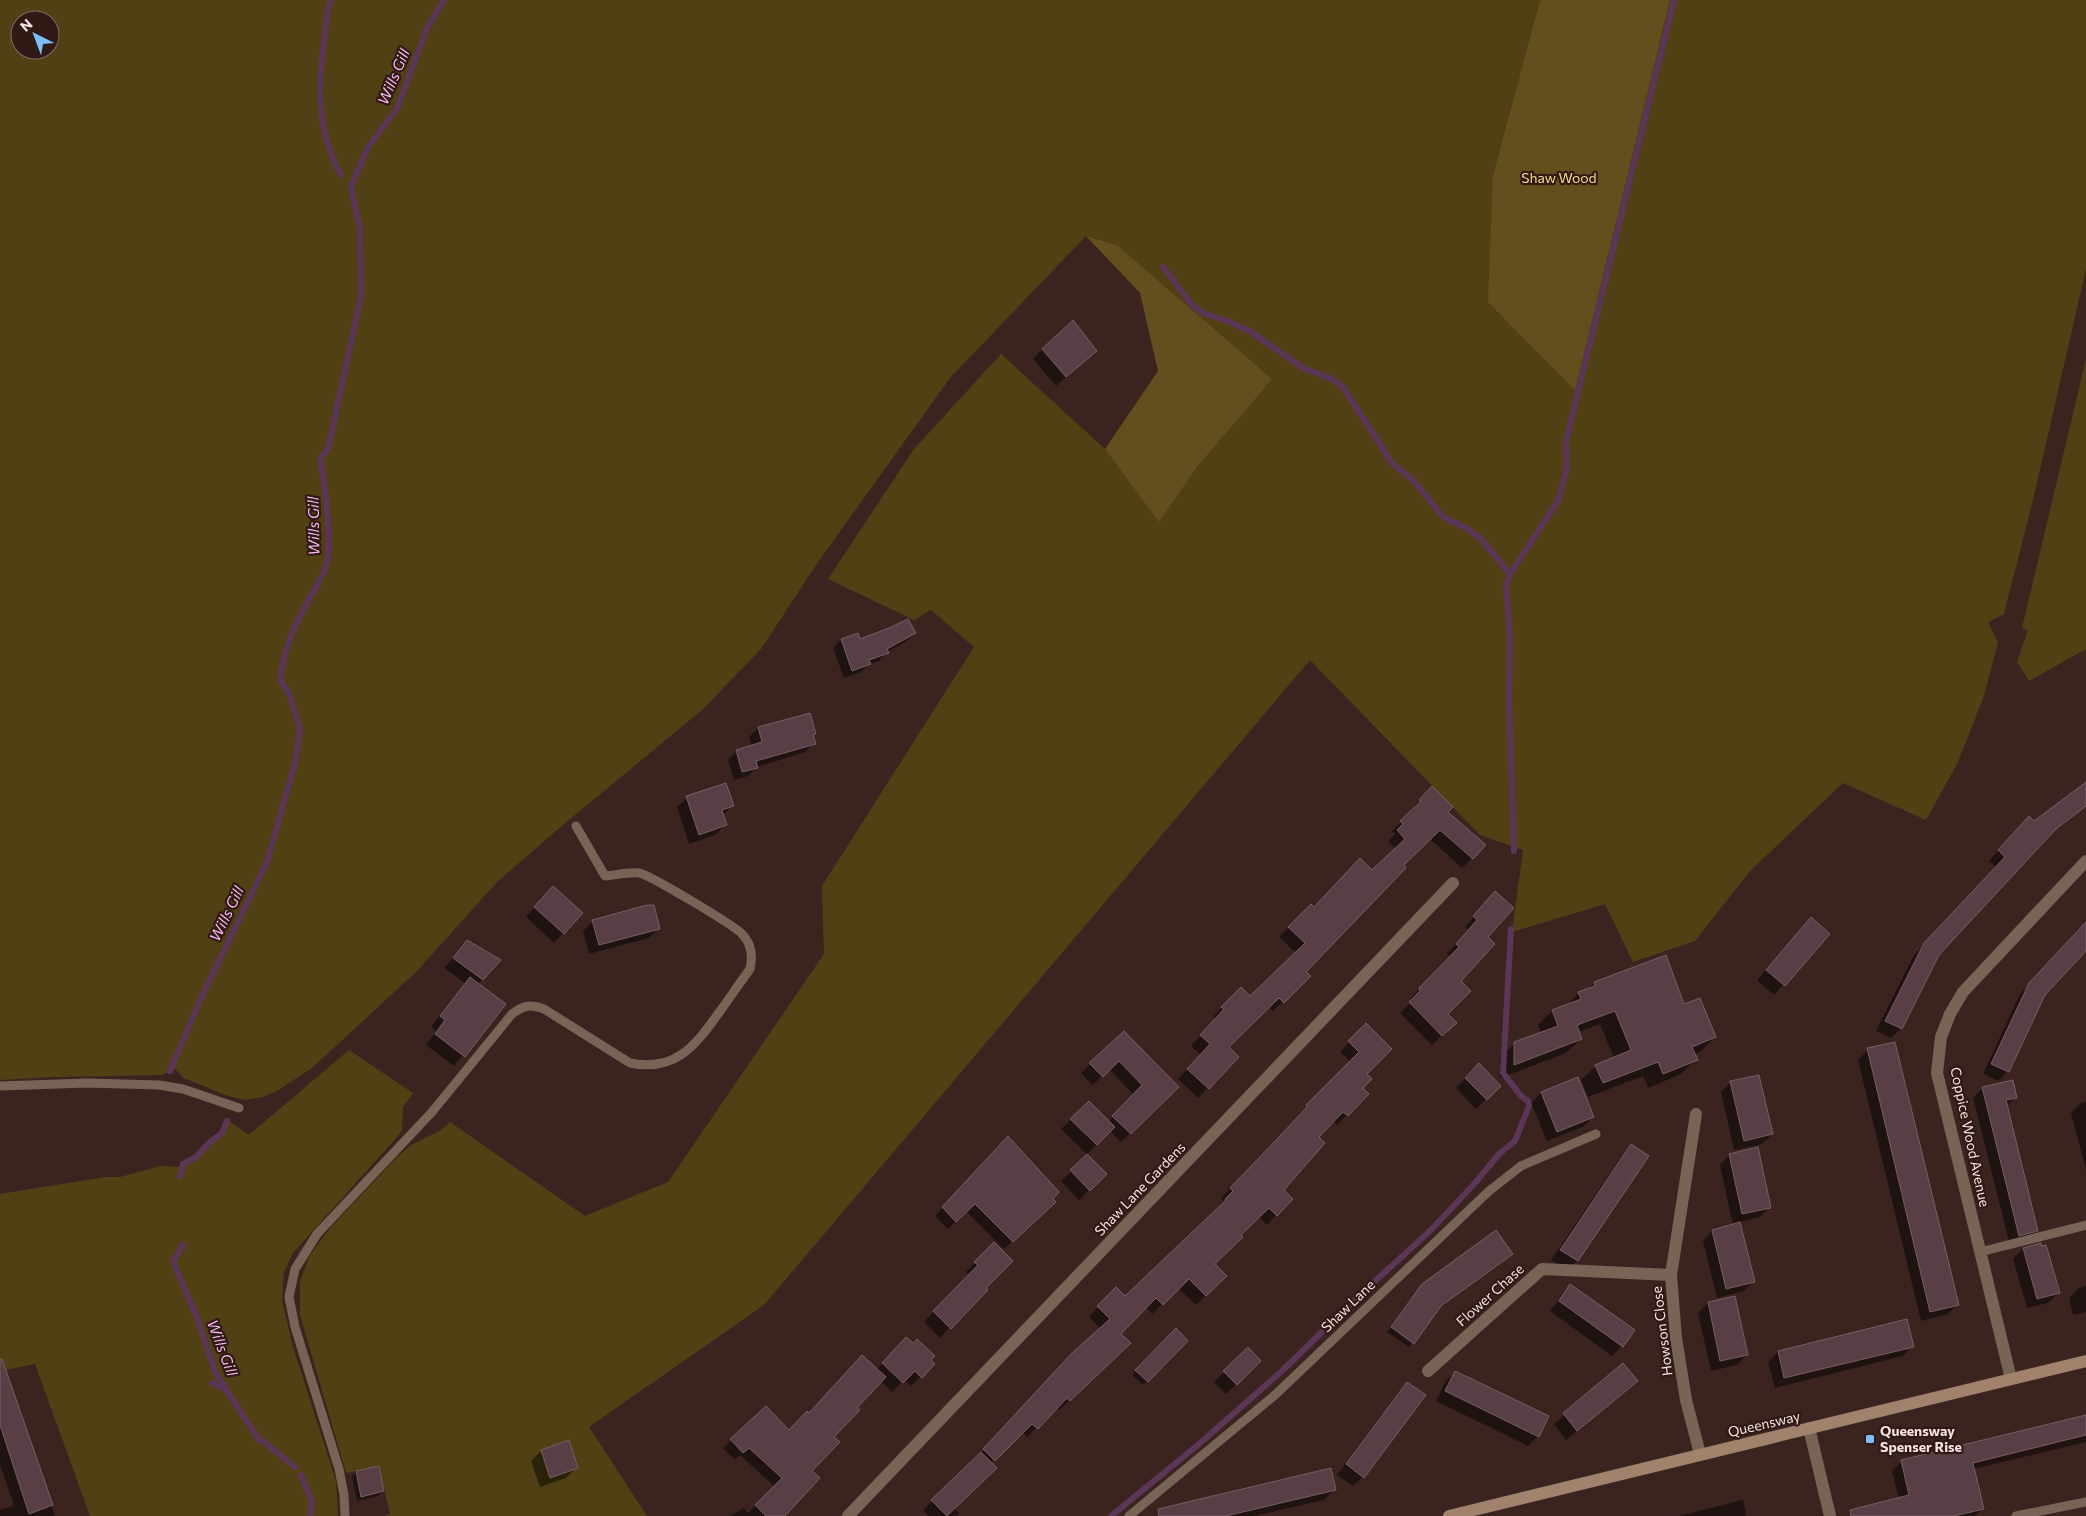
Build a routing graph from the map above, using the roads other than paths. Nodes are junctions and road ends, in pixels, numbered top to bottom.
1 (576, 826) dead end
2 (2086, 861) edge
3 (1453, 883) dead end
4 (0, 1086) edge
5 (239, 1108) dead end
6 (1696, 1114) dead end
7 (1596, 1134) dead end
8 (2086, 1224) edge
9 (1980, 1252) junction
10 (1671, 1275) junction
11 (2086, 1361) edge
12 (1428, 1371) dead end
13 (2011, 1379) junction
14 (1809, 1428) junction
15 (1700, 1454) junction
16 (2086, 1502) edge
17 (345, 1516) edge
18 (848, 1516) edge
19 (1130, 1516) edge
20 (1449, 1516) edge
21 (1830, 1516) edge
22 (2016, 1516) edge

1 - 17 lane
2 - 9 street, Coppice Wood Avenue
3 - 18 street, Shaw Lane Gardens
4 - 5 lane
6 - 10 street, Howson Close
7 - 19 lane, Shaw Lane
8 - 9 lane
9 - 13 street, Coppice Wood Avenue
10 - 12 street, Flower Chase
10 - 15 street, Howson Close
11 - 13 street, Queensway
13 - 14 street, Queensway
14 - 15 street, Queensway
14 - 21 street
15 - 20 street, Queensway
16 - 22 lane

